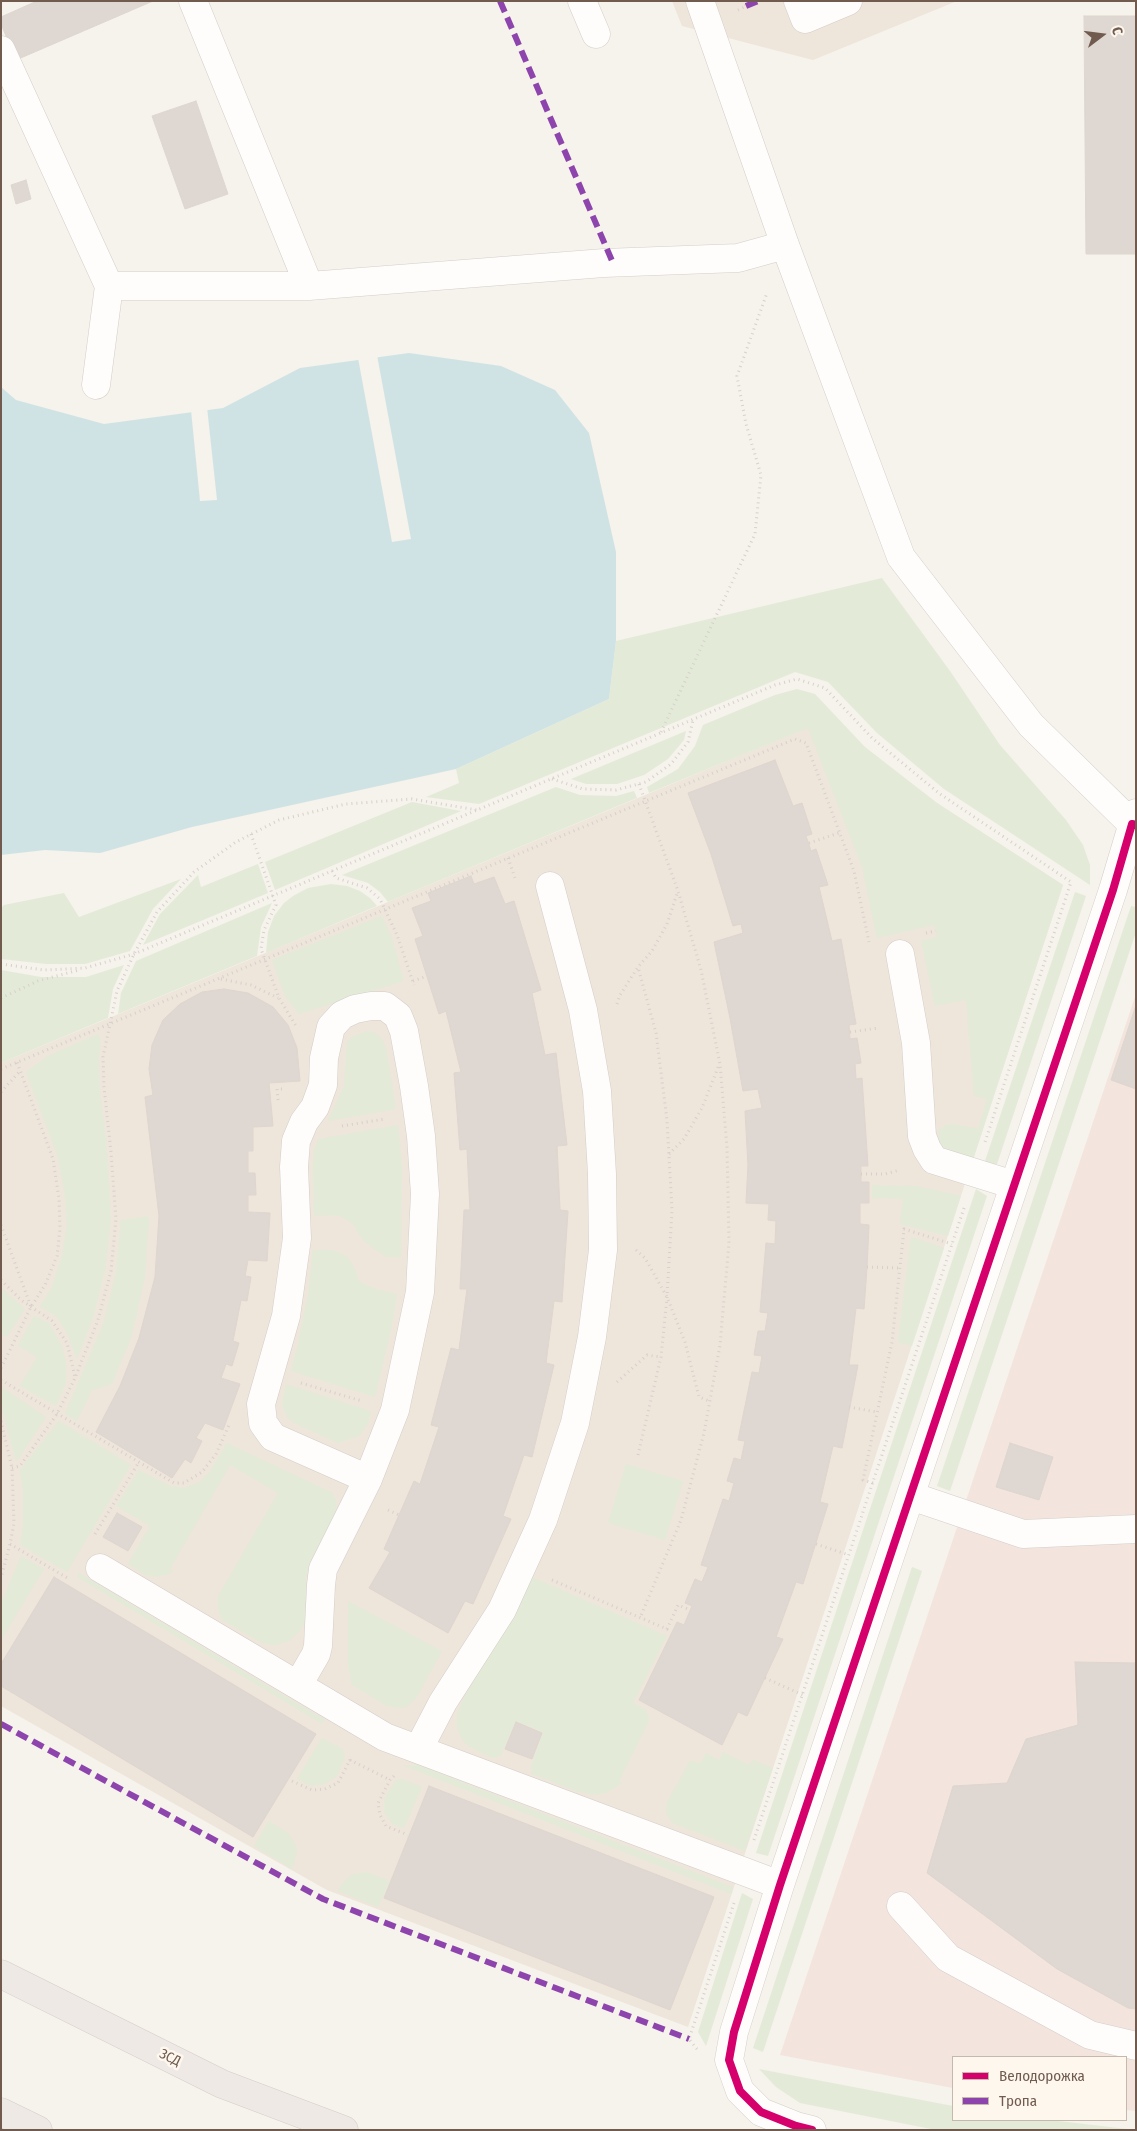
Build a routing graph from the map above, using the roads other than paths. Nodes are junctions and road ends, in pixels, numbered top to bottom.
1 (193, 1) edge
2 (582, 1) edge
3 (700, 1) edge
4 (798, 1) edge
5 (848, 1) edge
6 (596, 34) dead end
7 (1, 50) edge
8 (785, 245) junction
9 (109, 286) junction
10 (309, 286) junction
11 (96, 385) dead end
12 (1135, 820) edge
13 (550, 886) dead end
14 (900, 954) dead end
15 (1014, 1186) junction
16 (368, 1479) junction
17 (910, 1496) junction
18 (1136, 1529) edge
19 (100, 1568) dead end
20 (298, 1685) junction
21 (419, 1748) junction
22 (780, 1885) junction
23 (901, 1906) dead end
24 (1, 1974) edge
25 (1136, 2046) edge
26 (1, 2112) edge
27 (755, 2121) edge
28 (38, 2130) edge
29 (344, 2130) edge
30 (812, 2130) edge

1 - 10 street
2 - 6 street
3 - 8 street
4 - 5 street
7 - 9 street
8 - 10 street
8 - 12 street
9 - 10 street
9 - 11 street
12 - 15 street
13 - 21 street
14 - 15 street
15 - 17 street
16 - 16 street
16 - 20 street
17 - 18 street
17 - 22 street
19 - 20 street
20 - 21 street
21 - 22 street
22 - 27 street
23 - 25 street
24 - 29 highway, ЗСД
26 - 28 highway
27 - 30 street

